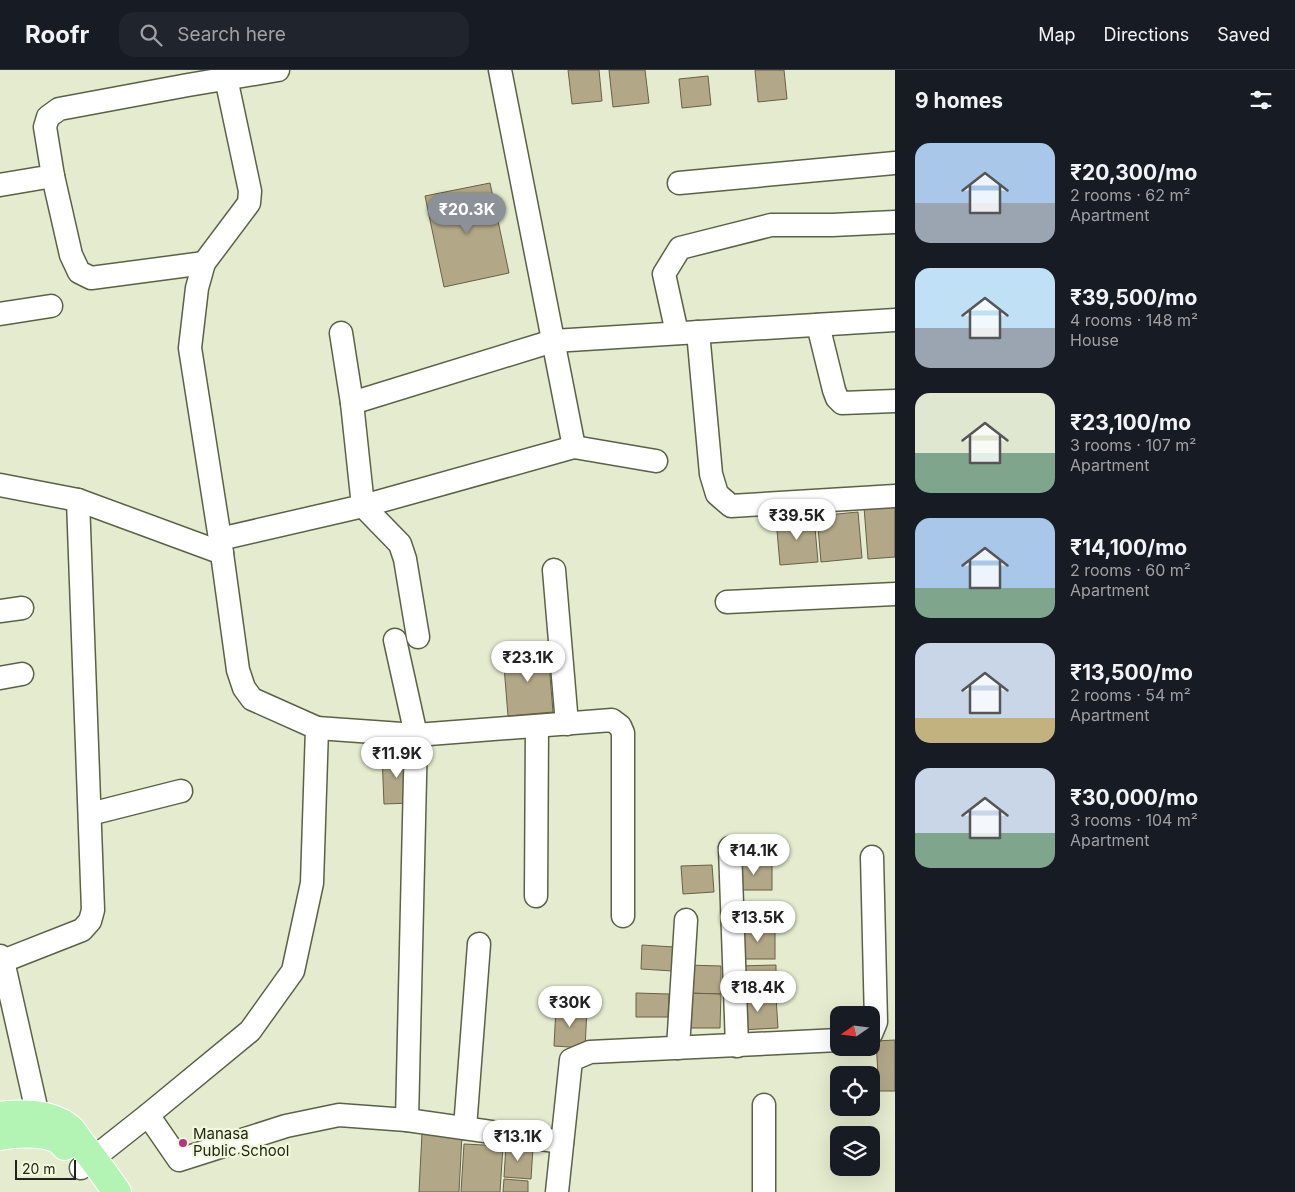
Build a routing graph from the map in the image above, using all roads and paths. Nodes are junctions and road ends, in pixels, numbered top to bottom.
1 (278, 70) edge
2 (500, 70) edge
3 (186, 77) edge
4 (226, 78) junction
5 (895, 164) edge
6 (53, 176) junction
7 (679, 183) dead end
8 (0, 185) edge
9 (895, 222) edge
10 (204, 263) junction
11 (51, 306) dead end
12 (0, 314) edge
13 (895, 320) edge
14 (818, 325) junction
15 (342, 333) dead end
16 (687, 333) junction
17 (553, 341) junction
18 (895, 401) edge
19 (352, 403) junction
20 (574, 447) junction
21 (656, 461) dead end
22 (0, 485) edge
23 (895, 496) edge
24 (78, 500) junction
25 (363, 506) junction
26 (221, 546) junction
27 (554, 570) dead end
28 (895, 594) edge
29 (727, 602) dead end
30 (418, 637) dead end
31 (395, 640) dead end
32 (567, 724) junction
33 (537, 726) junction
34 (317, 728) junction
35 (416, 734) junction
36 (181, 791) dead end
37 (90, 814) junction
38 (730, 848) dead end
39 (872, 858) dead end
40 (536, 896) dead end
41 (623, 916) dead end
42 (686, 920) dead end
43 (479, 944) dead end
44 (1, 958) edge
45 (876, 1006) edge
46 (830, 1041) edge
47 (736, 1046) junction
48 (678, 1048) junction
49 (764, 1105) dead end
50 (148, 1115) junction
51 (0, 1116) edge
52 (407, 1120) junction
53 (39, 1125) junction
54 (465, 1128) junction
55 (0, 1136) edge
56 (562, 1142) junction
57 (87, 1163) junction
58 (98, 1192) edge
59 (117, 1192) edge
60 (557, 1192) edge
61 (764, 1192) edge

1 - 4 street
2 - 17 street
3 - 4 street
3 - 6 street
4 - 10 street
5 - 7 street
6 - 8 street
6 - 10 street
9 - 16 street
10 - 26 street
11 - 12 street
13 - 14 street
14 - 16 street
14 - 18 street
15 - 19 street
16 - 17 street
16 - 23 street
17 - 19 street
17 - 20 street
19 - 25 street
20 - 21 street
20 - 25 street
22 - 24 street
24 - 26 street
24 - 37 street
25 - 26 street
25 - 30 street
26 - 34 street
27 - 32 street
28 - 29 street
31 - 35 street
32 - 33 street
32 - 41 street
33 - 35 street
33 - 40 street
34 - 35 street
34 - 50 street
35 - 52 street
36 - 37 street
37 - 44 street
38 - 47 street
39 - 45 street
42 - 48 street
43 - 54 street
44 - 53 street
46 - 47 street
47 - 48 street
48 - 56 street
49 - 61 street
50 - 52 street
50 - 57 street
51 - 53 main road
52 - 54 street
53 - 55 main road
53 - 57 main road
54 - 56 street
56 - 60 street
57 - 58 main road
57 - 59 main road

